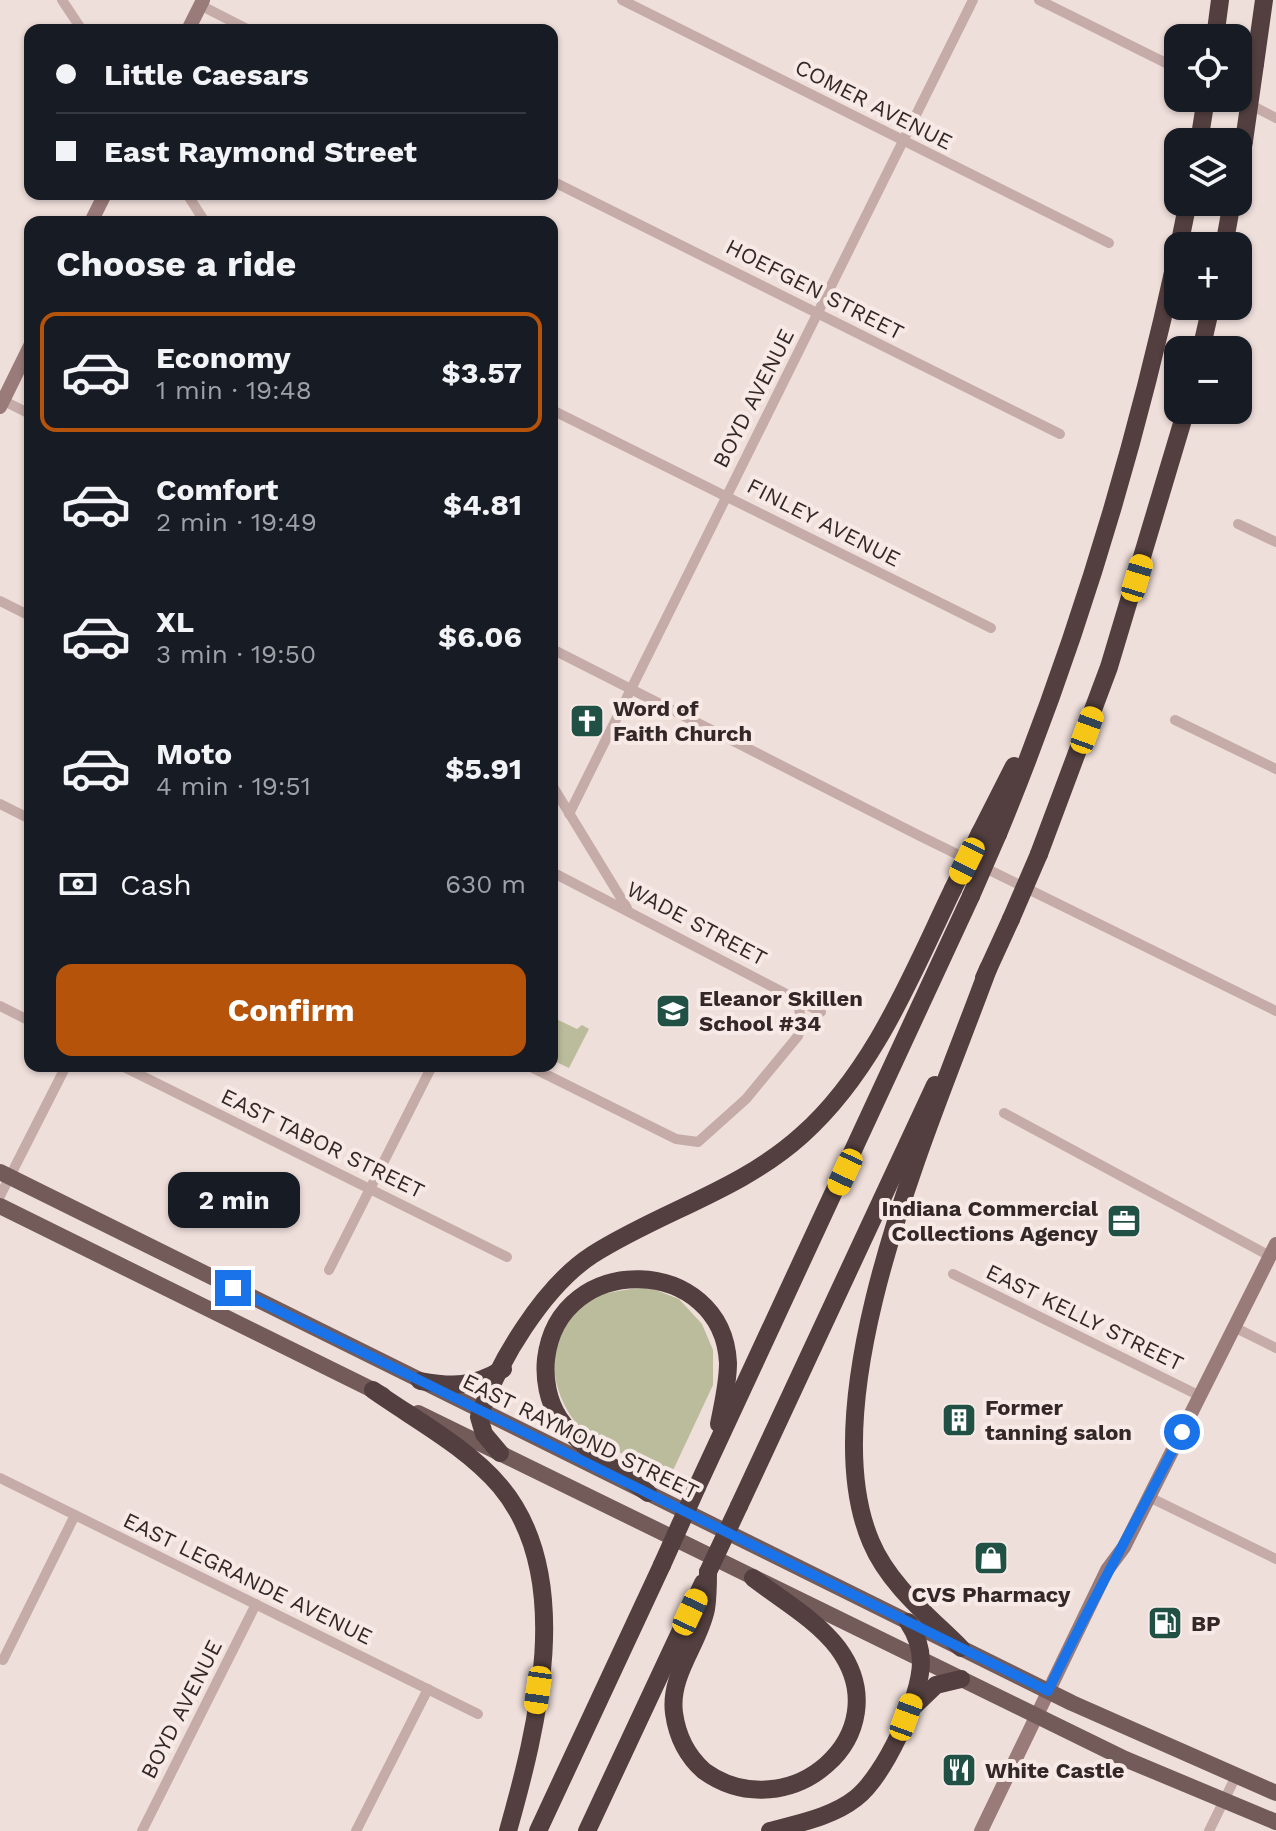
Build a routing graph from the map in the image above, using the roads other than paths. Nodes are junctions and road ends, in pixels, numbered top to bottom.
1 (62, 0) edge
2 (622, 0) edge
3 (973, 0) edge
4 (1039, 0) edge
5 (1220, 0) edge
6 (1264, 0) edge
7 (202, 3) edge
8 (78, 24) edge
9 (191, 24) edge
10 (239, 24) edge
11 (1217, 24) edge
12 (1164, 62) edge
13 (1252, 106) edge
14 (1276, 118) edge
15 (1246, 128) edge
16 (904, 141) junction
17 (558, 184) edge
18 (1109, 243) dead end
19 (1164, 306) edge
20 (818, 313) junction
21 (24, 358) edge
22 (1, 402) edge
23 (24, 412) edge
24 (558, 413) edge
25 (1182, 424) edge
26 (1060, 434) dead end
27 (726, 495) junction
28 (1238, 524) dead end
29 (1276, 542) edge
30 (0, 601) edge
31 (24, 613) edge
32 (991, 628) dead end
33 (558, 652) edge
34 (630, 689) junction
35 (1175, 720) dead end
36 (1276, 769) edge
37 (558, 795) edge
38 (0, 804) edge
39 (569, 814) junction
40 (24, 816) edge
41 (989, 834) junction
42 (558, 875) edge
43 (628, 910) junction
44 (988, 969) junction
45 (797, 999) junction
46 (0, 1006) edge
47 (1276, 1011) edge
48 (821, 1012) dead end
49 (24, 1018) edge
50 (63, 1072) edge
51 (134, 1072) edge
52 (429, 1072) edge
53 (541, 1072) edge
54 (1004, 1113) dead end
55 (5, 1175) edge
56 (370, 1188) junction
57 (0, 1196) edge
58 (0, 1206) edge
59 (1273, 1250) edge
60 (507, 1257) dead end
61 (329, 1270) dead end
62 (953, 1274) dead end
63 (1234, 1327) junction
64 (1276, 1348) edge
65 (503, 1369) junction
66 (420, 1381) junction
67 (373, 1390) junction
68 (1200, 1396) junction
69 (481, 1411) junction
70 (500, 1453) junction
71 (712, 1455) junction
72 (0, 1478) edge
73 (648, 1493) junction
74 (1149, 1497) junction
75 (75, 1515) junction
76 (1276, 1559) edge
77 (753, 1578) junction
78 (706, 1584) junction
79 (256, 1604) junction
80 (908, 1622) junction
81 (961, 1648) junction
82 (921, 1659) junction
83 (3, 1660) dead end
84 (961, 1679) junction
85 (428, 1689) junction
86 (1048, 1691) junction
87 (478, 1714) dead end
88 (1037, 1716) junction
89 (906, 1717) junction
90 (1236, 1776) junction
91 (1276, 1793) edge
92 (1224, 1801) junction
93 (1276, 1822) edge
94 (142, 1831) edge
95 (356, 1831) edge
96 (508, 1831) edge
97 (538, 1831) edge
98 (587, 1831) edge
99 (770, 1831) edge
100 (981, 1831) edge
101 (1209, 1831) edge

1 - 8 street
2 - 16 street, COMER AVENUE
3 - 16 street, BOYD AVENUE
4 - 12 street
5 - 11 highway
6 - 15 highway, bridge
7 - 9 main road
7 - 10 street
13 - 14 street
16 - 18 street, COMER AVENUE
16 - 20 street, BOYD AVENUE
17 - 20 street, HOEFGEN STREET
19 - 41 highway
20 - 26 street, HOEFGEN STREET
20 - 27 street, BOYD AVENUE
21 - 22 main road
22 - 23 street
24 - 27 street, FINLEY AVENUE
25 - 44 highway, bridge
27 - 32 street, FINLEY AVENUE
27 - 34 street, BOYD AVENUE
28 - 29 street
30 - 31 street
33 - 34 street
34 - 39 street, BOYD AVENUE
34 - 47 street
35 - 36 street
37 - 39 street
38 - 40 street
39 - 43 street
41 - 65 highway, bridge
41 - 71 highway, bridge
42 - 43 street, WADE STREET
43 - 45 street, WADE STREET
44 - 78 highway, bridge
44 - 81 highway
45 - 48 street, WADE STREET
45 - 53 street
46 - 49 street
50 - 55 street
51 - 56 street, EAST TABOR STREET
52 - 56 street
54 - 59 street
55 - 57 street
55 - 66 main road, EAST RAYMOND STREET
56 - 60 street, EAST TABOR STREET
56 - 61 street
58 - 67 main road
59 - 63 main road
62 - 68 street, EAST KELLY STREET
63 - 64 street
63 - 68 main road
65 - 66 highway
65 - 69 highway
66 - 69 main road, EAST RAYMOND STREET
67 - 70 main road
67 - 96 highway
68 - 74 main road
69 - 70 highway
69 - 73 main road, EAST RAYMOND STREET
70 - 77 main road
71 - 73 highway
71 - 97 highway, bridge
72 - 75 street, EAST LEGRANDE AVENUE
73 - 80 main road, EAST RAYMOND STREET
74 - 76 street
74 - 86 main road
75 - 79 street, EAST LEGRANDE AVENUE
75 - 83 street
77 - 78 highway
77 - 82 main road
78 - 98 highway
79 - 85 street, EAST LEGRANDE AVENUE
79 - 94 street, BOYD AVENUE
80 - 81 main road, EAST RAYMOND STREET
80 - 82 highway
81 - 86 main road, EAST RAYMOND STREET
82 - 84 main road
82 - 89 highway
84 - 88 main road
84 - 89 highway
85 - 87 street, EAST LEGRANDE AVENUE
85 - 95 street
86 - 88 main road
86 - 90 main road, EAST RAYMOND STREET
88 - 92 main road
88 - 100 main road
89 - 99 highway
90 - 91 main road, EAST RAYMOND STREET
90 - 92 street
92 - 93 main road
92 - 101 street

